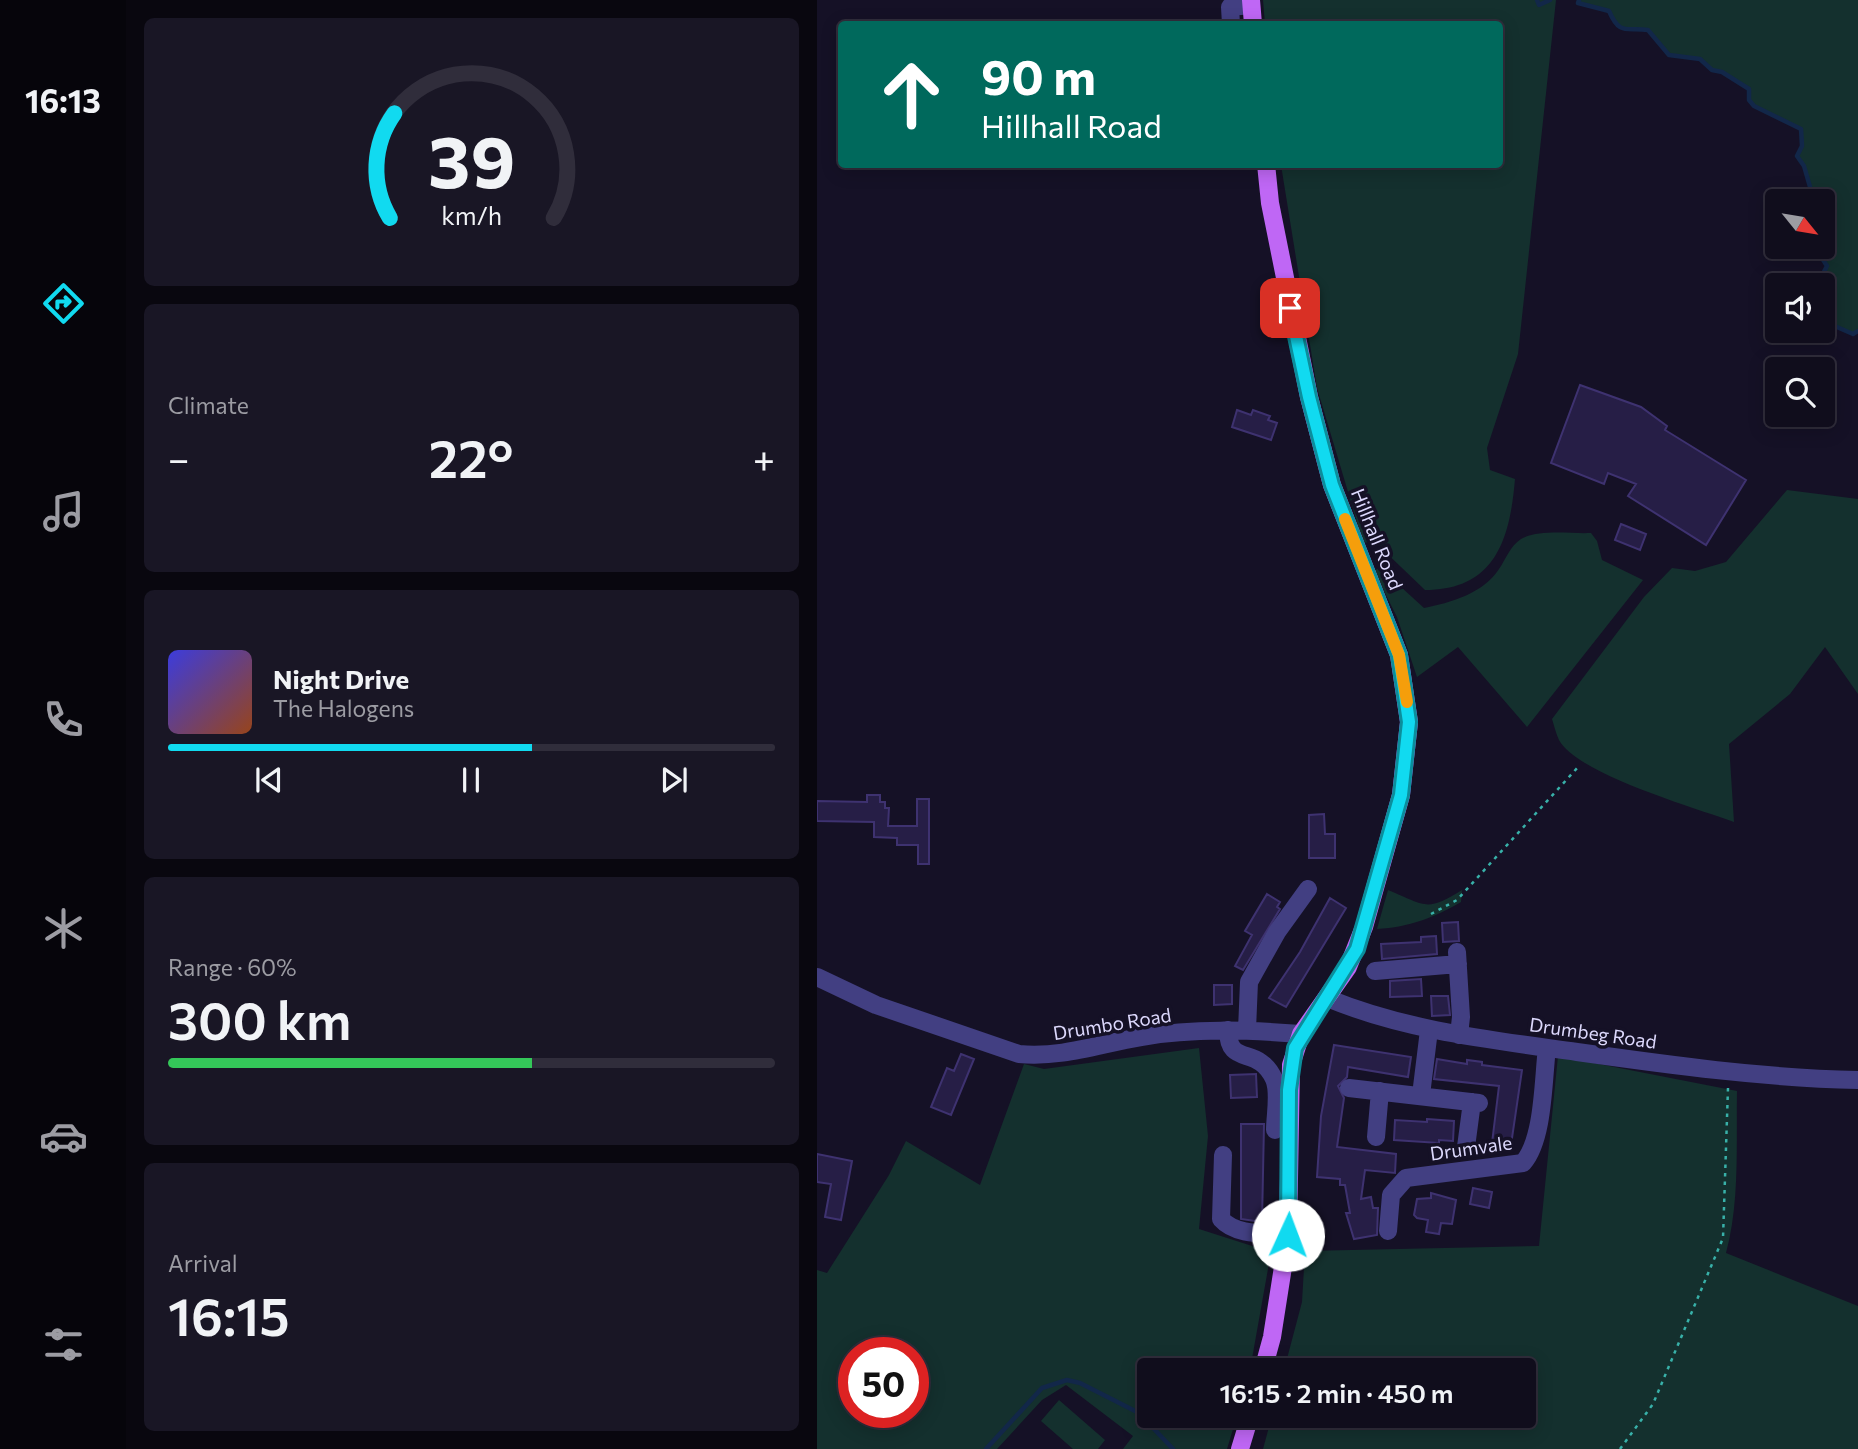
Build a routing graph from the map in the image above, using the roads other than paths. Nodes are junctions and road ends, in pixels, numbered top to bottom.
1 (1251, 2) edge
2 (1231, 21) edge
3 (1253, 21) edge
4 (1267, 168) edge
5 (1308, 889) dead end
6 (1375, 971) dead end
7 (817, 977) edge
8 (1327, 998) junction
9 (1228, 1030) junction
10 (1247, 1030) junction
11 (1429, 1030) junction
12 (1301, 1034) junction
13 (1459, 1035) junction
14 (1547, 1048) junction
15 (1858, 1080) edge
16 (1349, 1088) dead end
17 (1380, 1091) junction
18 (1421, 1096) junction
19 (1275, 1130) dead end
20 (1376, 1136) dead end
21 (1466, 1146) dead end
22 (1224, 1155) dead end
23 (1388, 1231) dead end
24 (1288, 1235) junction
25 (1266, 1358) edge
26 (1246, 1428) edge
27 (1240, 1449) edge

1 - 2 street
1 - 3 main road
4 - 8 main road, Hillhall Road
5 - 10 street
6 - 13 street
7 - 9 street, Drumbo Road
8 - 11 street, Drumbeg Road
8 - 12 main road, Hillhall Road
9 - 10 street, Drumbo Road
9 - 19 street
10 - 12 street, Drumbo Road
11 - 13 street, Drumbeg Road
11 - 18 street
12 - 24 main road, Hillhall Road
13 - 14 street, Drumbeg Road
14 - 15 street, Drumbeg Road
14 - 23 street, Drumvale
16 - 17 street
17 - 18 street
17 - 20 street
18 - 21 street
22 - 24 street
24 - 25 main road, Hillhall Road
26 - 27 main road

